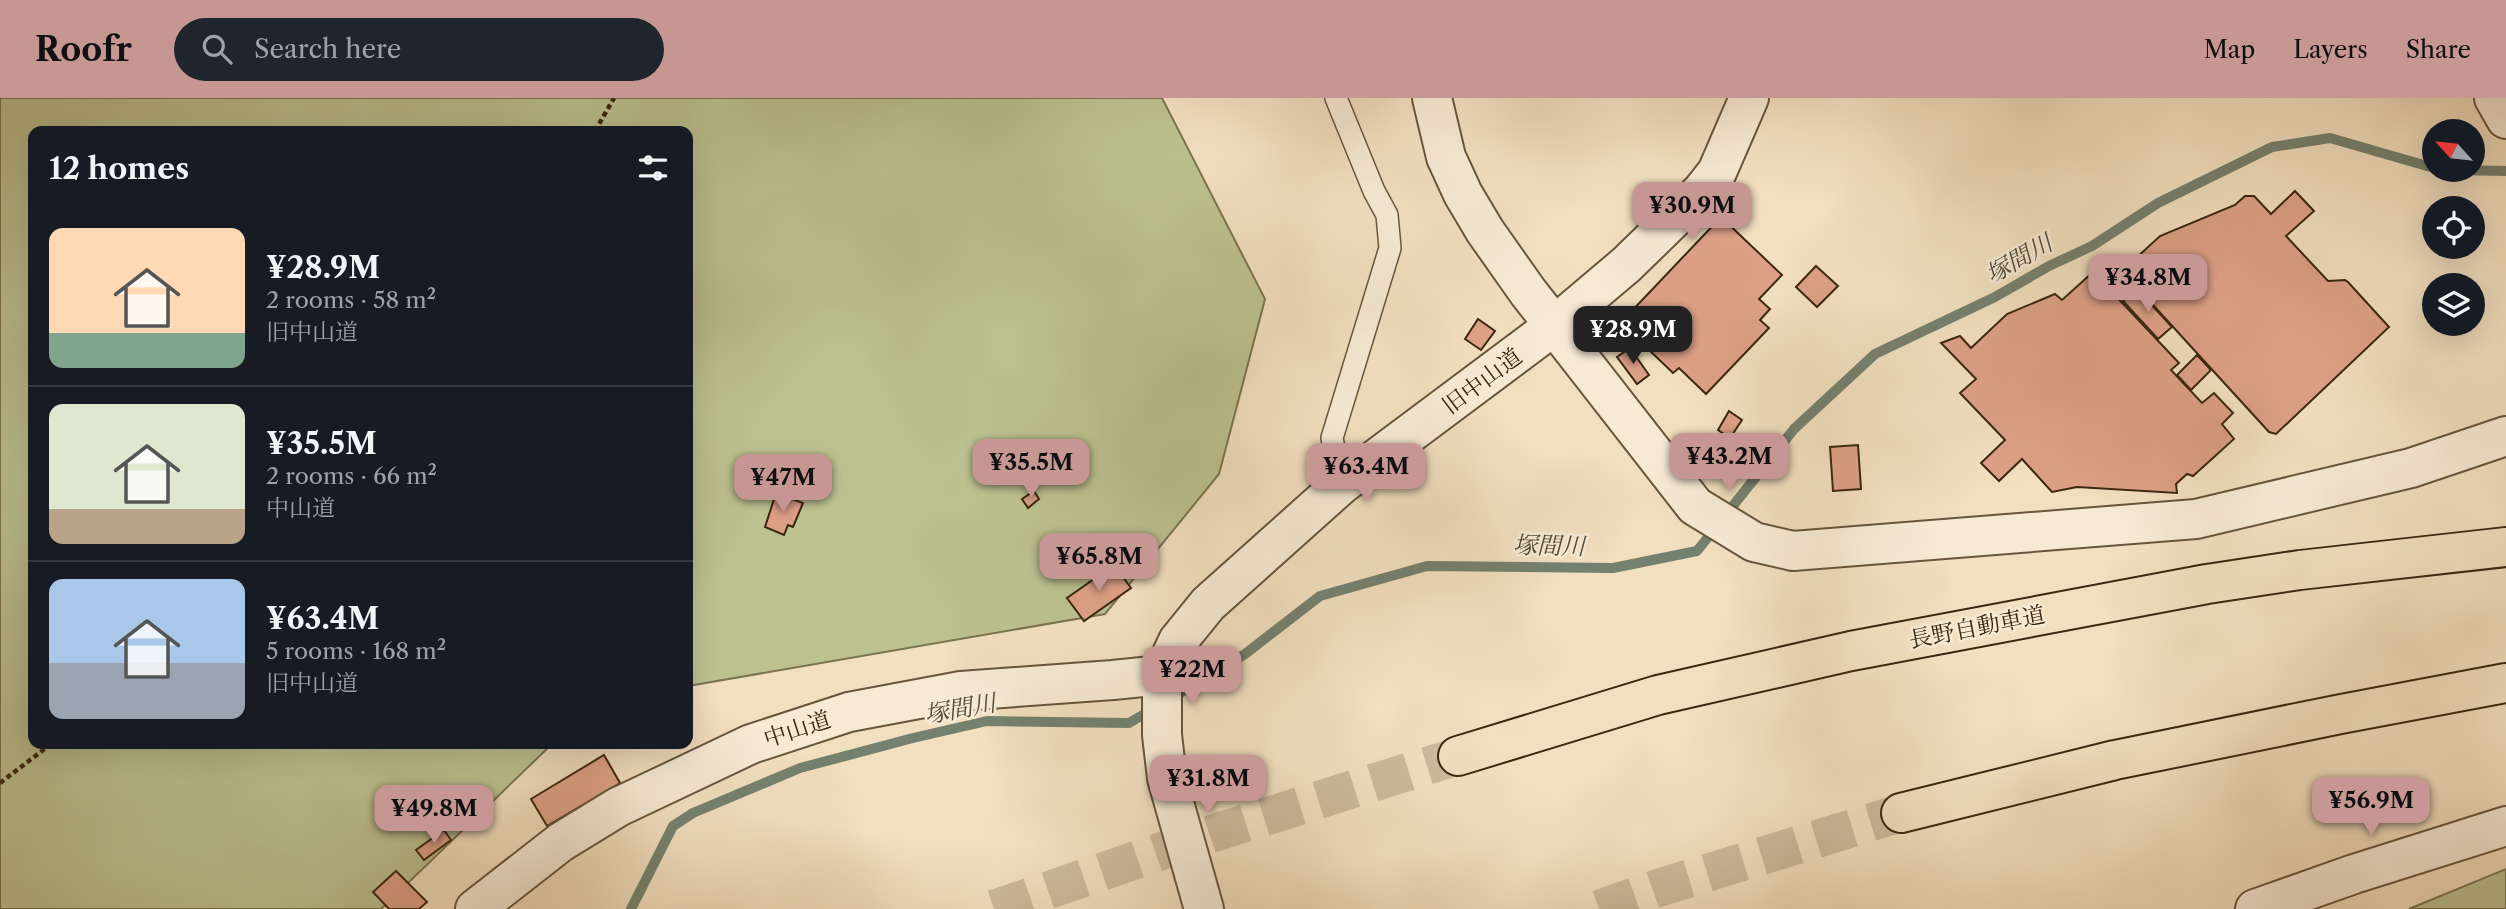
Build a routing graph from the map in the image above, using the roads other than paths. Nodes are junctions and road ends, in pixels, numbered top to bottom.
1 (1336, 98) edge
2 (1432, 98) edge
3 (1749, 98) edge
4 (2494, 98) edge
5 (2506, 119) edge
6 (1555, 325) junction
7 (2506, 436) edge
8 (1341, 485) junction
9 (2506, 523) edge
10 (2506, 547) edge
11 (2207, 584) junction
12 (1162, 676) junction
13 (2506, 684) edge
14 (2506, 708) edge
15 (1458, 755) tunnel mouth
16 (2115, 760) junction
17 (1901, 813) tunnel mouth
18 (2506, 825) edge
19 (475, 909) edge
20 (1203, 909) edge
21 (2255, 909) edge

1 - 8 lane
2 - 6 street
3 - 6 street, 旧中山道
4 - 5 street
6 - 7 street
6 - 8 street, 旧中山道
8 - 12 street, 旧中山道
9 - 11 highway
10 - 11 highway, 長野自動車道
11 - 15 highway, 長野自動車道
12 - 19 street, 中山道
12 - 20 street
13 - 16 highway
14 - 16 highway
16 - 17 highway
18 - 21 street

